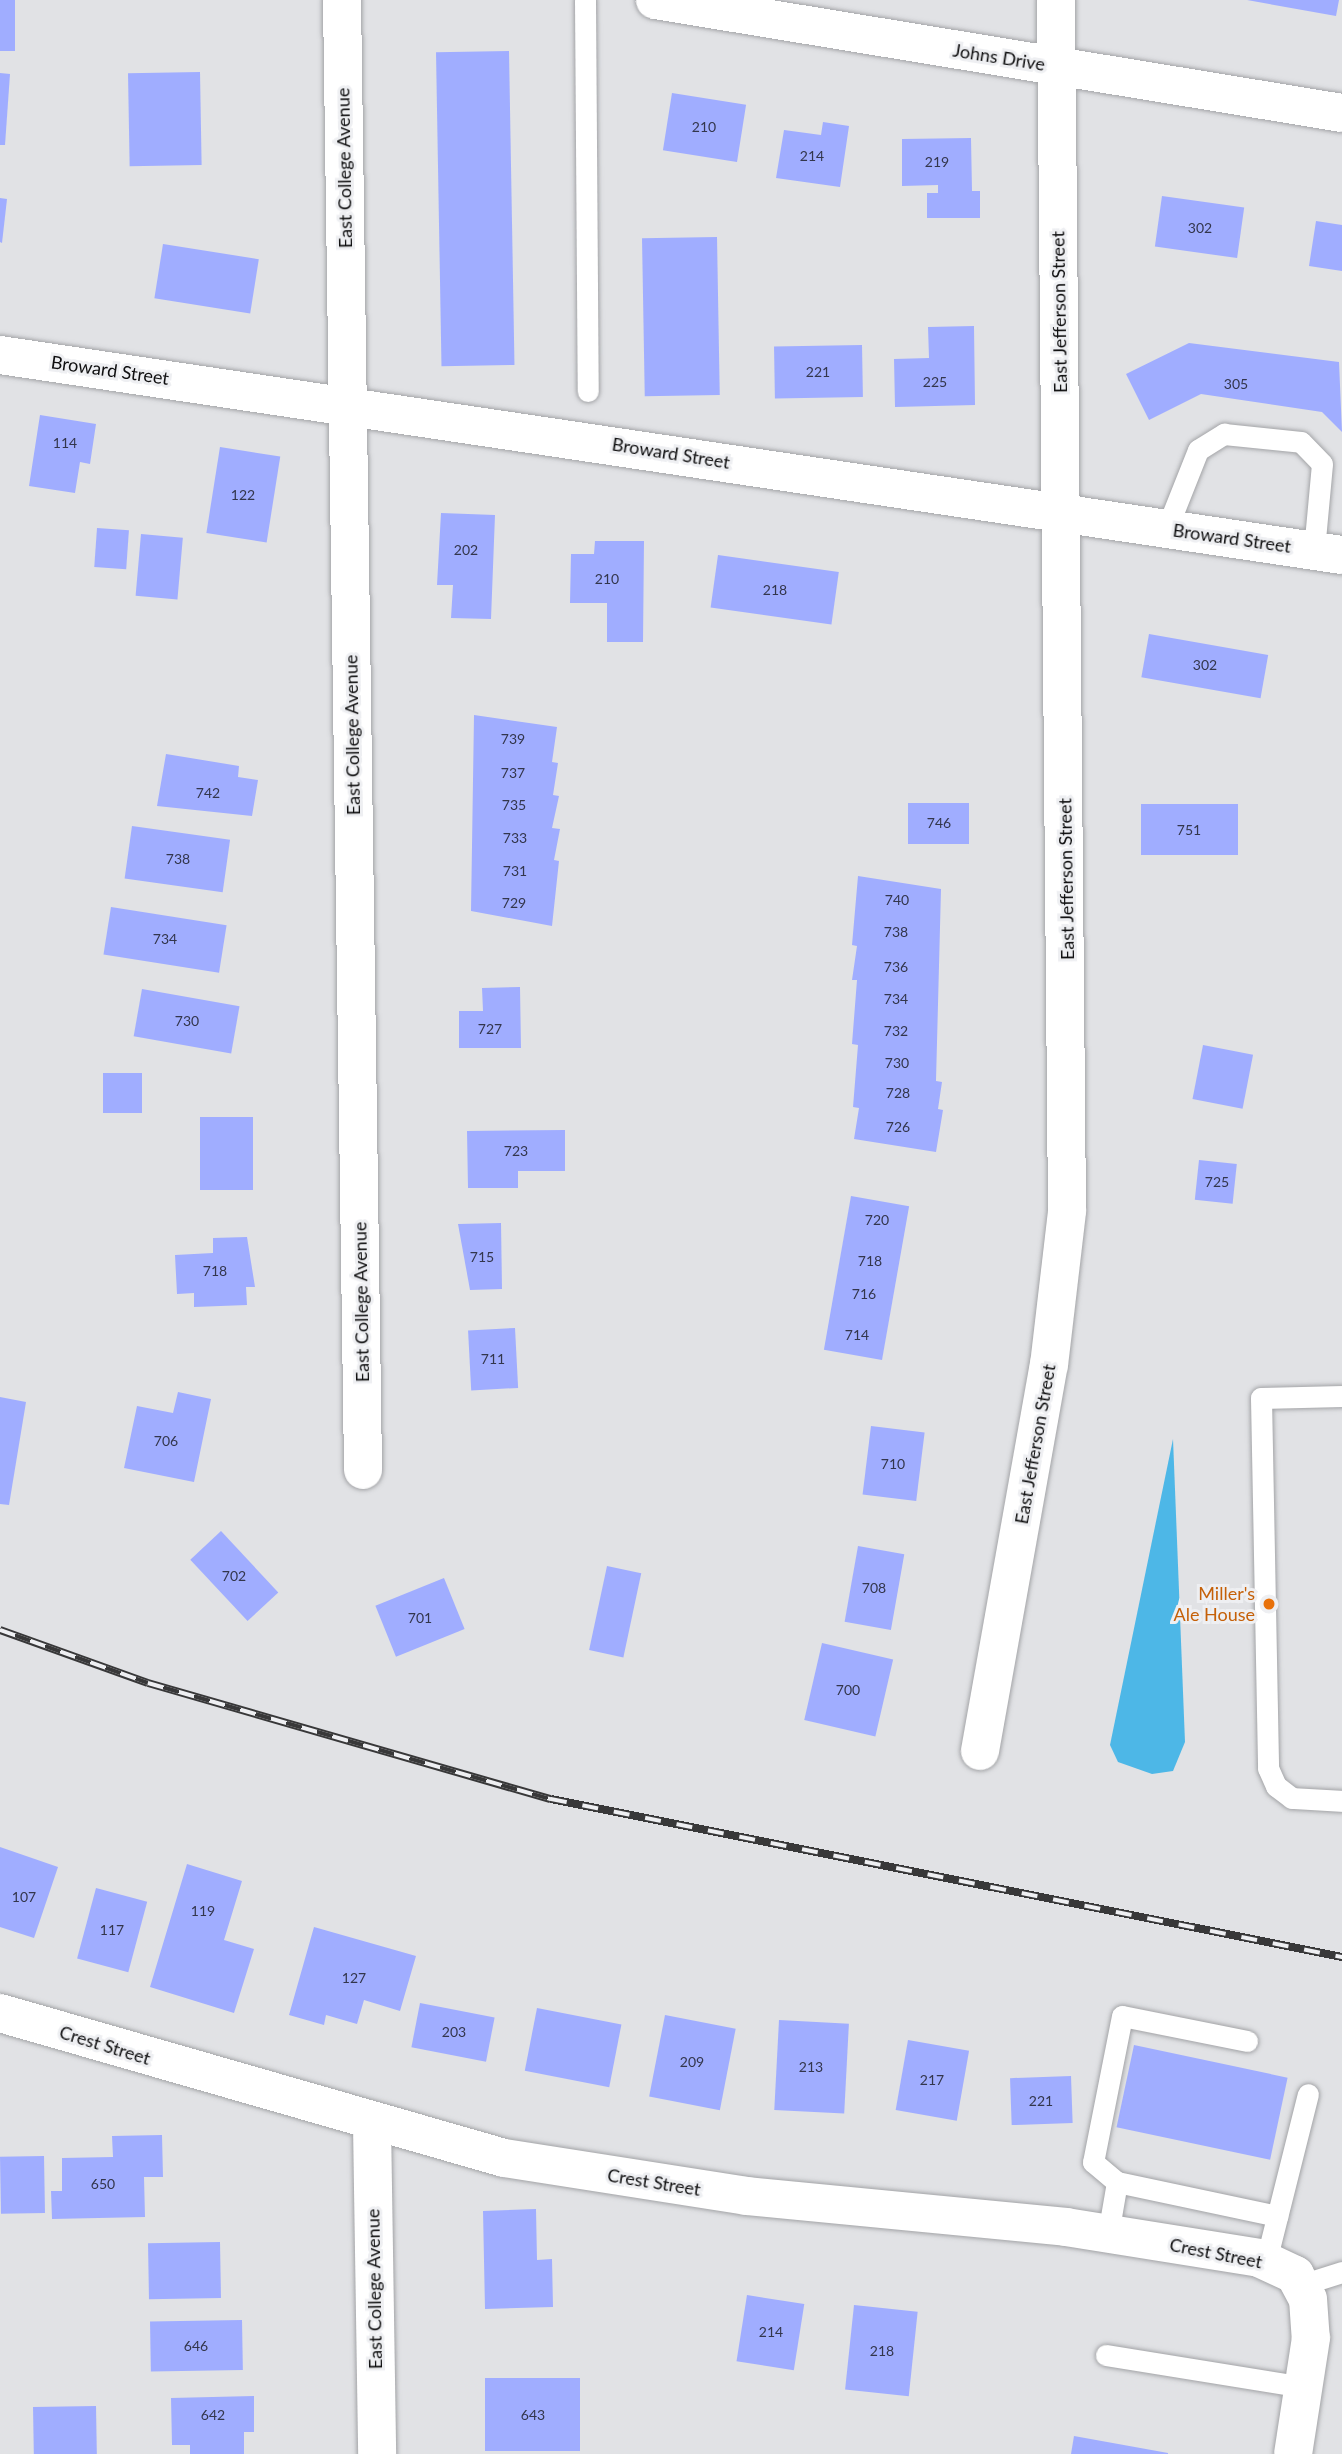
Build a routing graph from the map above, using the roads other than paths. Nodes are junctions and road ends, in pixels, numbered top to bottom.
1 (342, 0) edge
2 (585, 0) edge
3 (655, 0) edge
4 (1056, 0) edge
5 (1055, 66) junction
6 (1342, 113) edge
7 (0, 355) edge
8 (588, 391) dead end
9 (347, 404) junction
10 (1062, 513) junction
11 (1167, 528) junction
12 (1328, 552) edge
13 (1342, 1396) edge
14 (363, 1470) dead end
15 (980, 1751) dead end
16 (1342, 1801) edge
17 (0, 2013) edge
18 (1247, 2041) dead end
19 (1308, 2094) dead end
20 (372, 2124) junction
21 (1117, 2182) junction
22 (1277, 2216) junction
23 (1108, 2234) junction
24 (1266, 2262) junction
25 (1342, 2272) edge
26 (1304, 2292) junction
27 (1107, 2355) dead end
28 (1303, 2387) junction
29 (376, 2454) edge
30 (1293, 2454) edge

1 - 9 street, East College Avenue
2 - 8 lane
3 - 5 street, Johns Drive
4 - 5 street, East Jefferson Street
5 - 6 street, Johns Drive
5 - 10 street, East Jefferson Street
7 - 9 street, Broward Street
9 - 10 street, Broward Street
9 - 14 street, East College Avenue
10 - 11 street, Broward Street
10 - 15 street, East Jefferson Street
11 - 12 street, Broward Street
11 - 12 lane
13 - 16 lane
17 - 20 street, Crest Street
18 - 21 lane
19 - 22 lane
20 - 23 street, Crest Street
20 - 29 street, East College Avenue
21 - 22 lane
21 - 23 lane
22 - 24 lane
23 - 24 street, Crest Street
24 - 26 street, Crest Street
25 - 26 lane
26 - 28 street
27 - 28 lane
28 - 30 street

